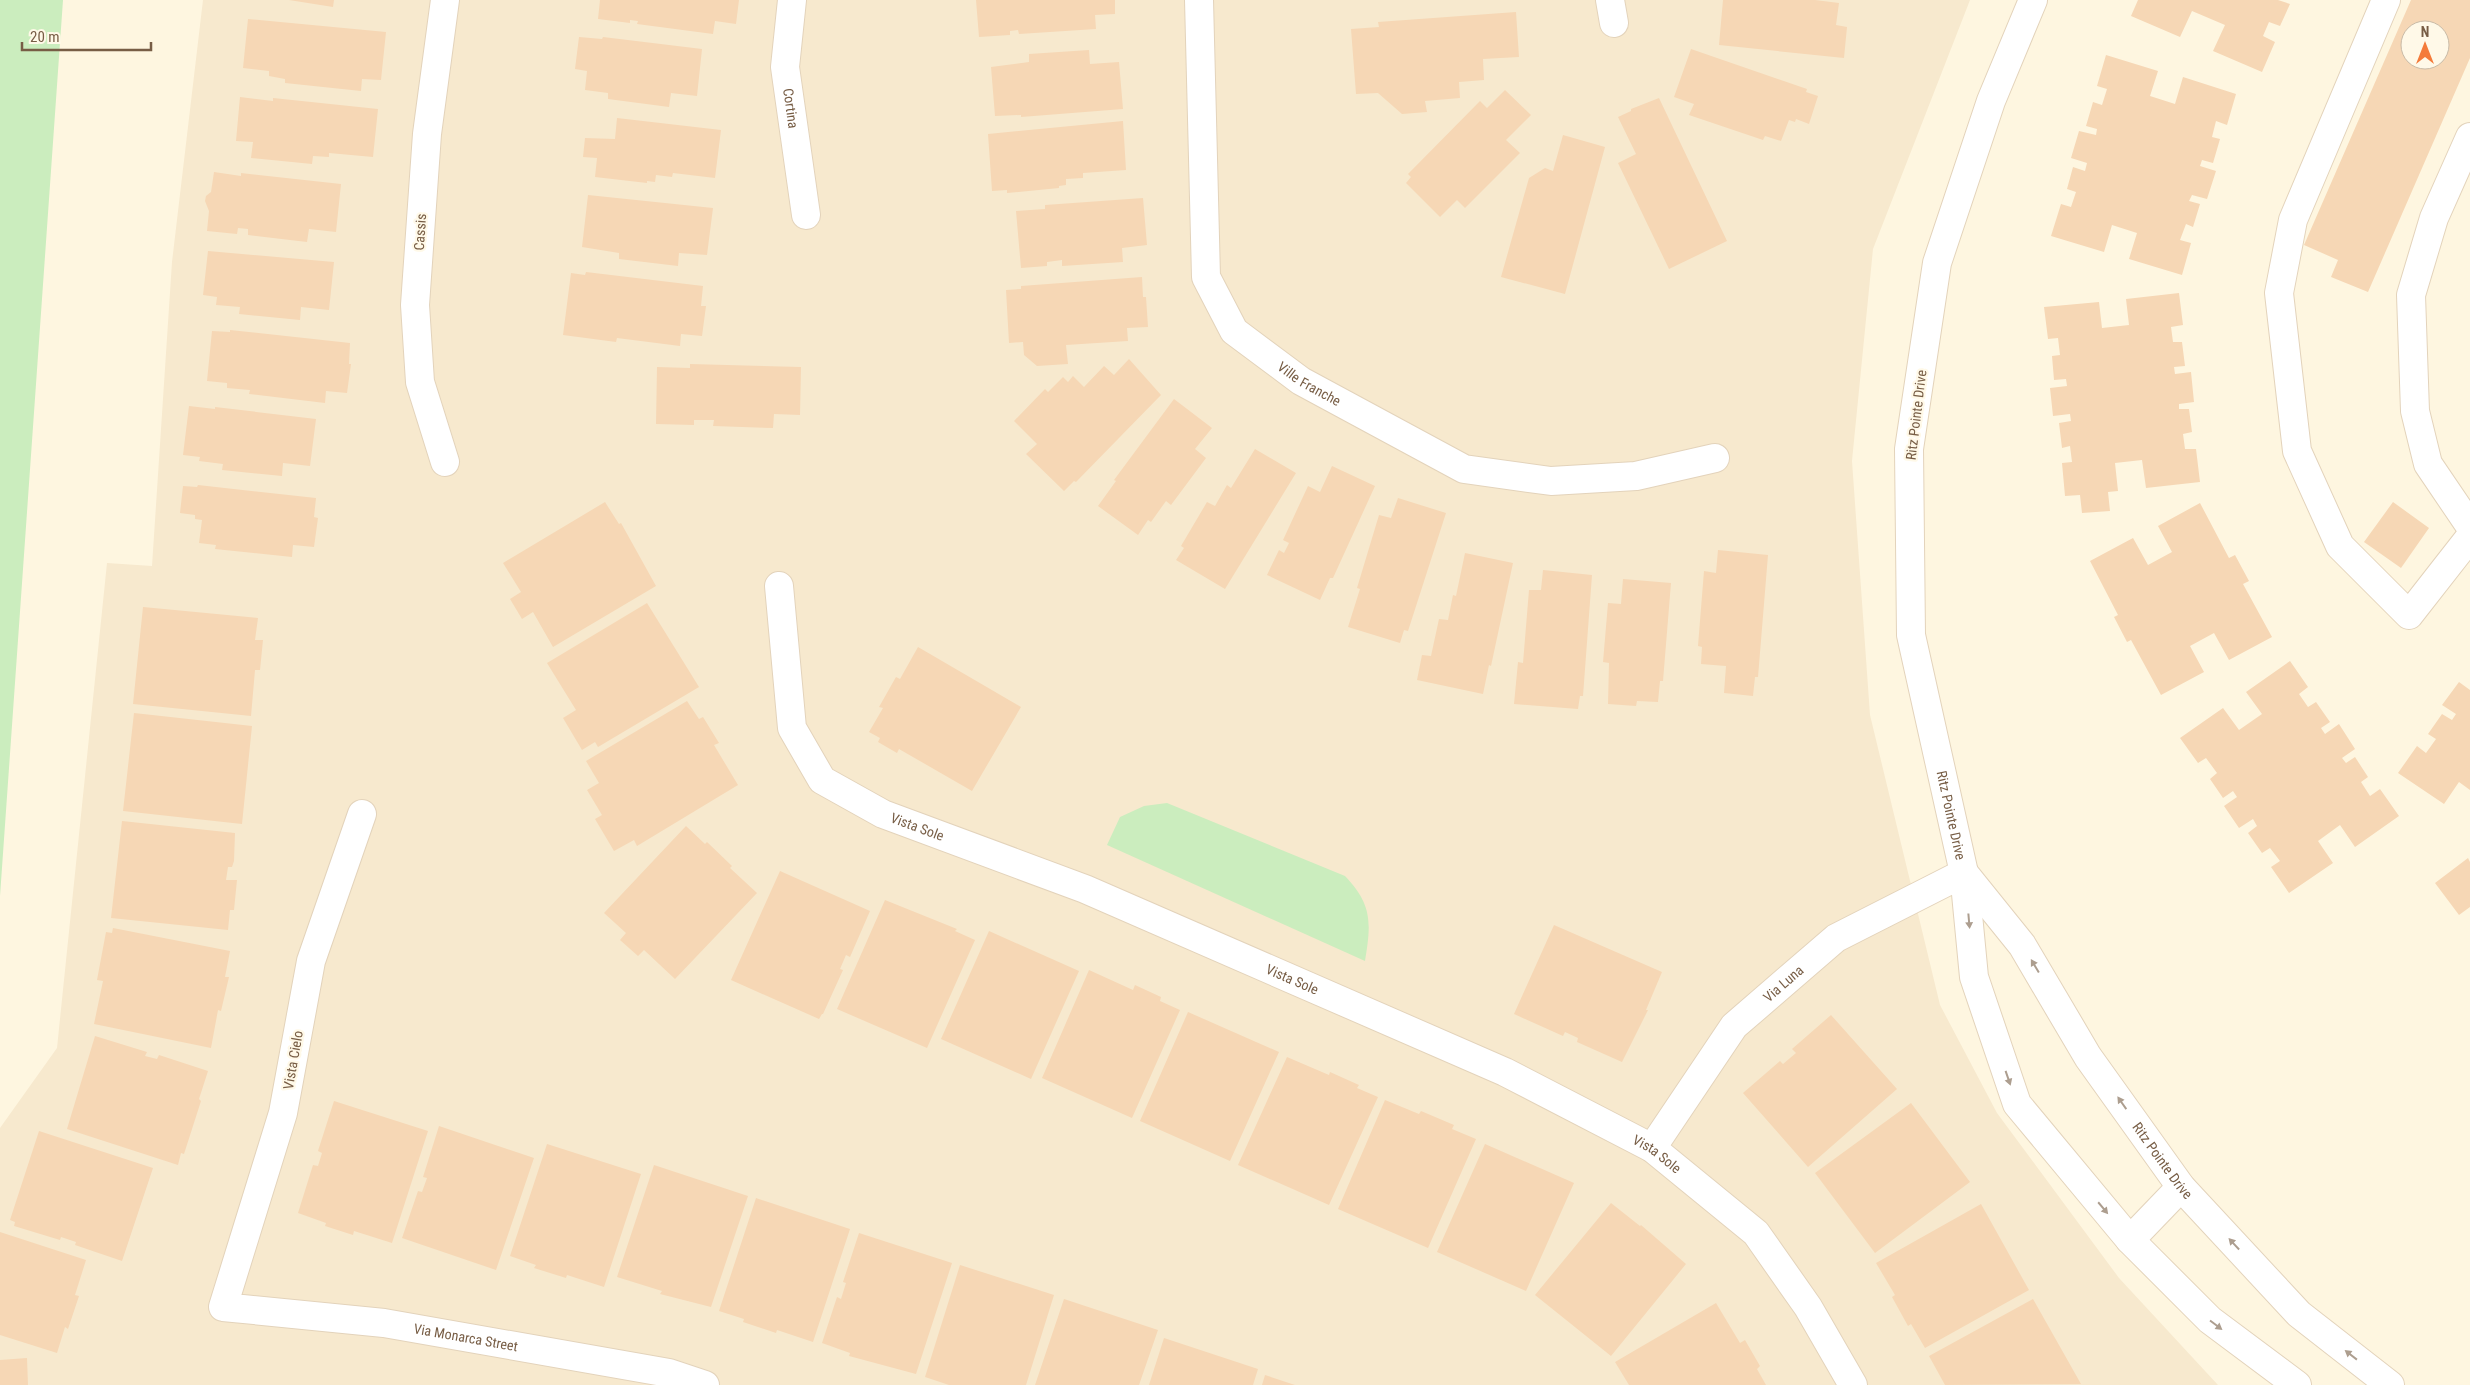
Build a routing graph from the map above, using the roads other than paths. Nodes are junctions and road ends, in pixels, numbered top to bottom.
1 (445, 0) edge
2 (792, 0) edge
3 (1199, 0) edge
4 (2033, 0) edge
5 (2386, 0) edge
6 (2470, 137) edge
7 (806, 216) dead end
8 (1714, 458) dead end
9 (445, 462) dead end
10 (2470, 526) edge
11 (2470, 537) edge
12 (779, 586) dead end
13 (362, 814) dead end
14 (1964, 873) junction
15 (1652, 1148) junction
16 (2181, 1187) junction
17 (2130, 1240) junction
18 (223, 1307) joint
19 (705, 1385) edge
20 (1854, 1385) edge
21 (2297, 1385) edge
22 (2390, 1385) edge

1 - 9 street, Cassis
2 - 7 street, Cortina
3 - 8 street, Ville Franche
4 - 14 street, Ritz Pointe Drive
5 - 11 street
6 - 10 street
12 - 15 street, Vista Sole
13 - 18 street, Vista Cielo
14 - 15 street, Via Luna
16 -> 14 street, Ritz Pointe Drive
14 -> 17 street, Ritz Pointe Drive
15 - 20 street, Vista Sole
16 - 17 street
22 -> 16 street, Ritz Pointe Drive
17 -> 21 street, Ritz Pointe Drive
18 - 19 street, Via Monarca Street

